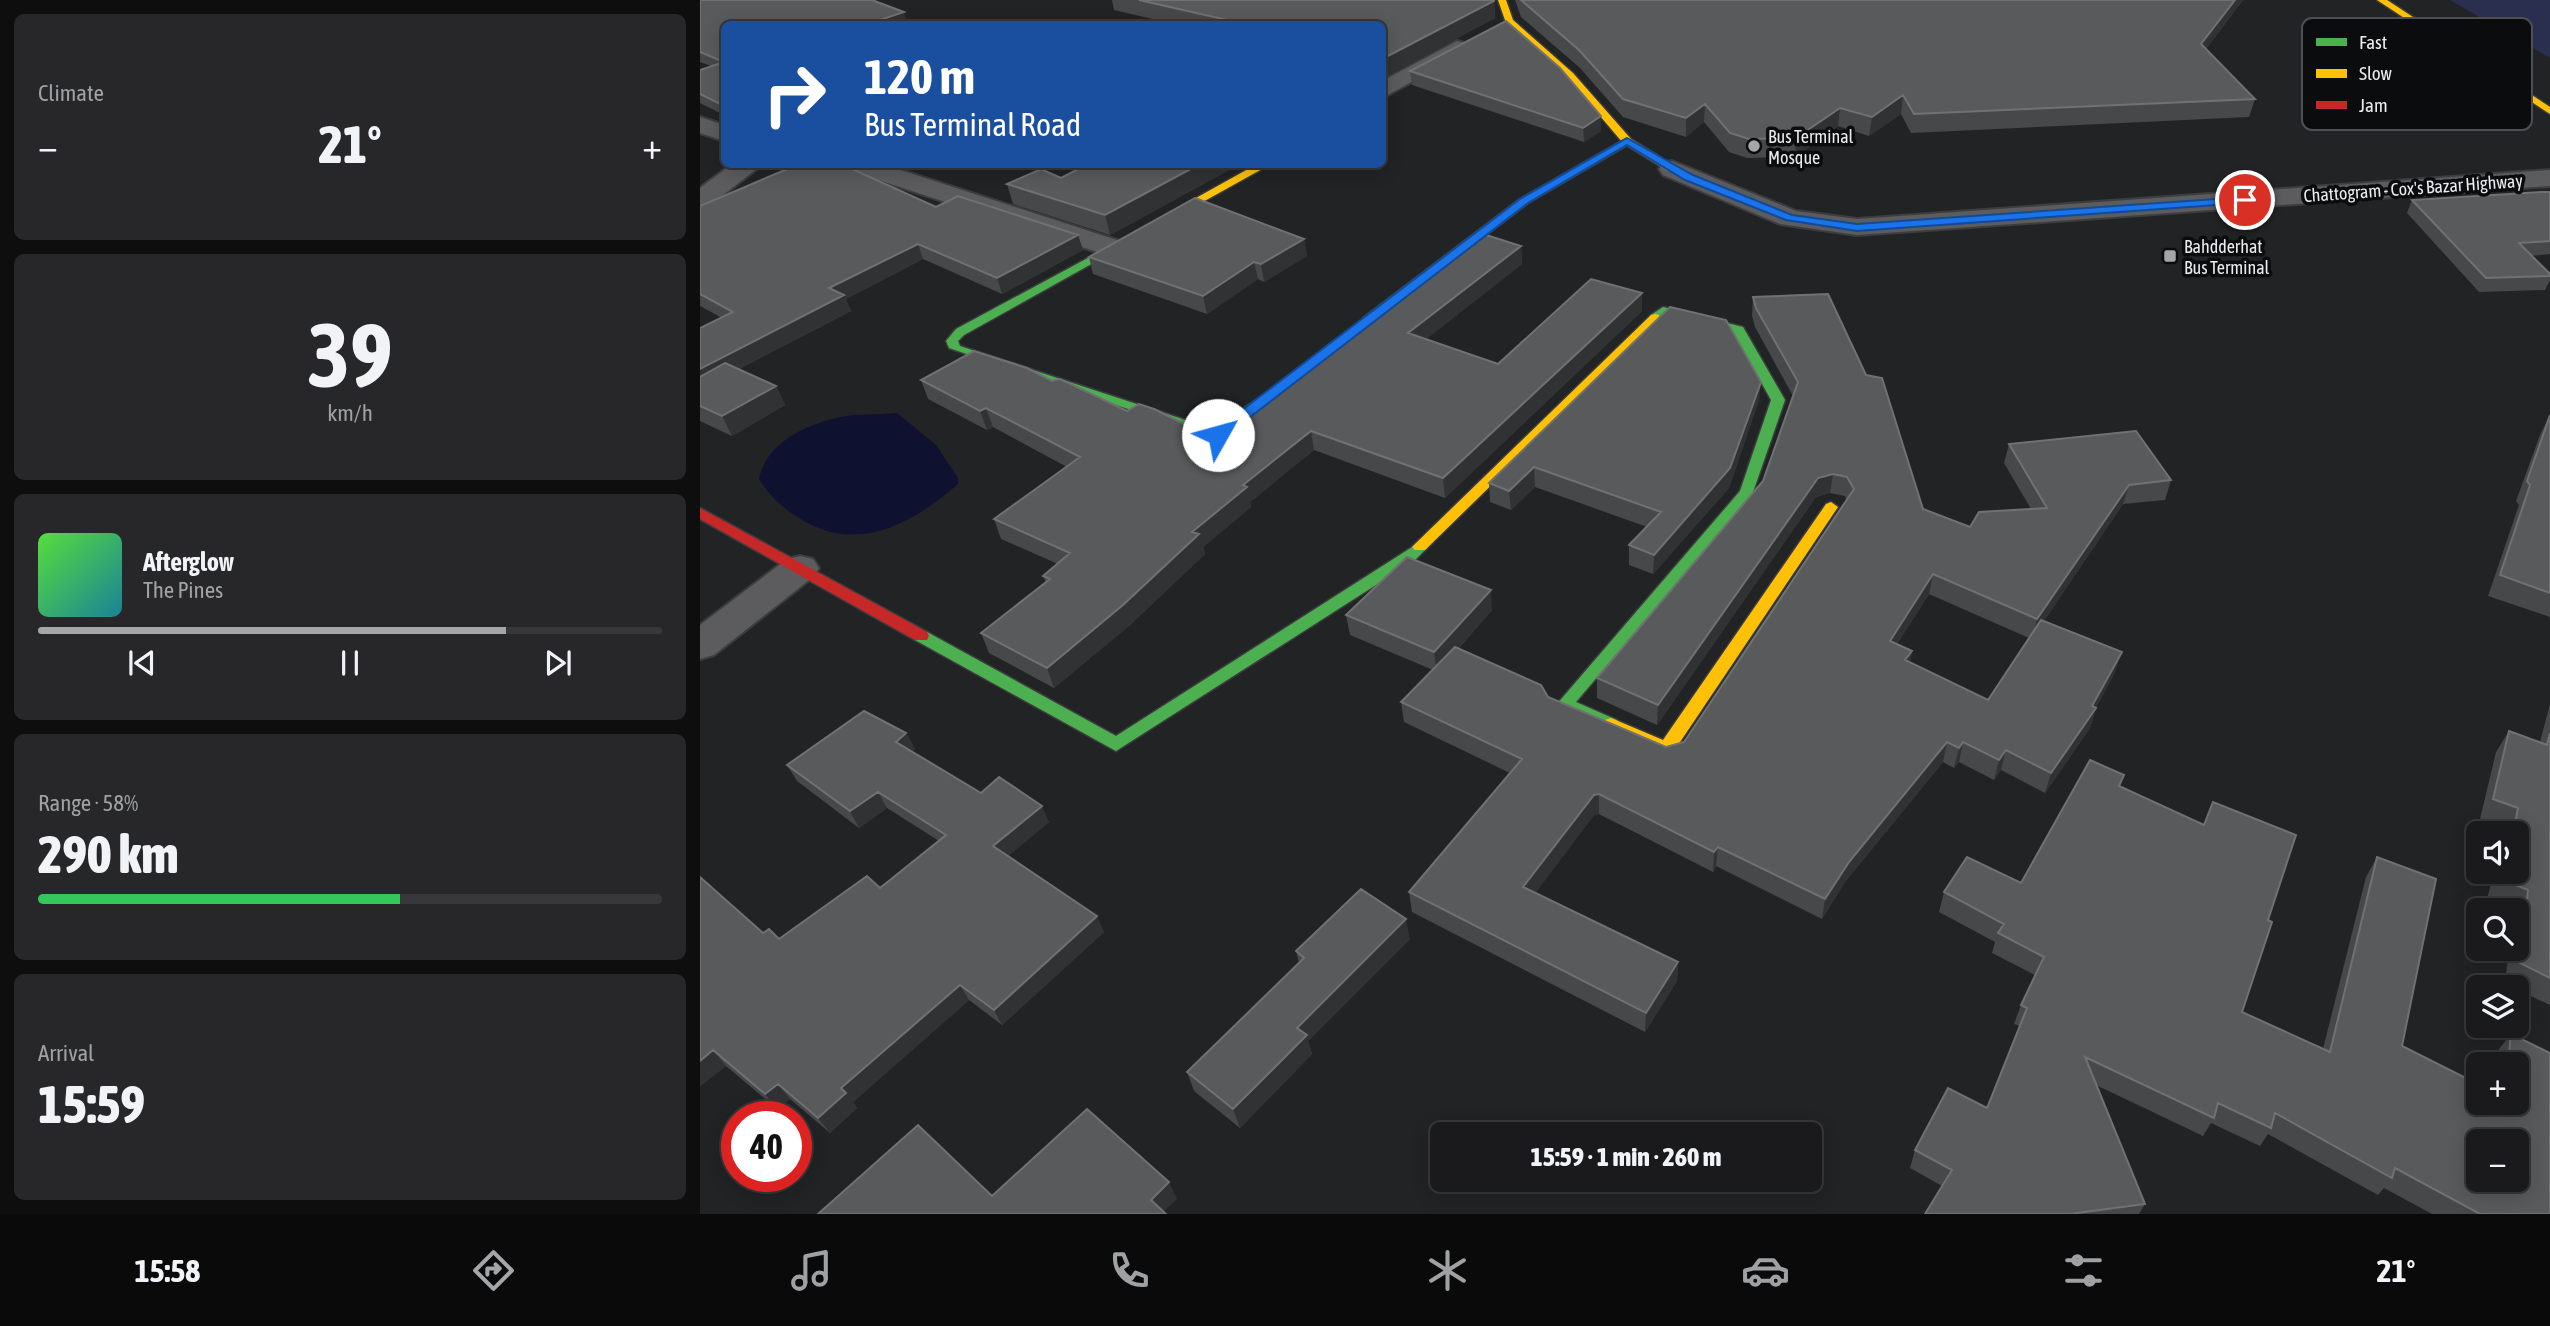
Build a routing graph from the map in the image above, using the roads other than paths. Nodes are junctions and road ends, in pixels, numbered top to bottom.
1 (2381, 0) edge
2 (1506, 11) edge
3 (2408, 18) edge
4 (1386, 89) edge
5 (2532, 99) edge
6 (2550, 111) edge
7 (700, 124) edge
8 (721, 133) edge
9 (1627, 141) junction
10 (744, 168) edge
11 (866, 168) edge
12 (1259, 168) edge
13 (1672, 169) joint
14 (2550, 178) edge
15 (700, 200) edge
16 (1113, 248) junction
17 (1358, 326) edge
18 (1261, 402) edge
19 (1831, 507) dead end
20 (700, 513) edge
21 (800, 568) junction
22 (700, 645) edge

1 - 3 main road
2 - 4 street
2 - 9 main road
5 - 6 main road
7 - 8 street
9 - 13 main road
9 - 17 main road
10 - 15 street
11 - 16 street
12 - 16 main road
13 - 14 street, Chattogram - Cox's Bazar Highway
16 - 18 main road
19 - 21 main road
20 - 21 main road
21 - 22 street

